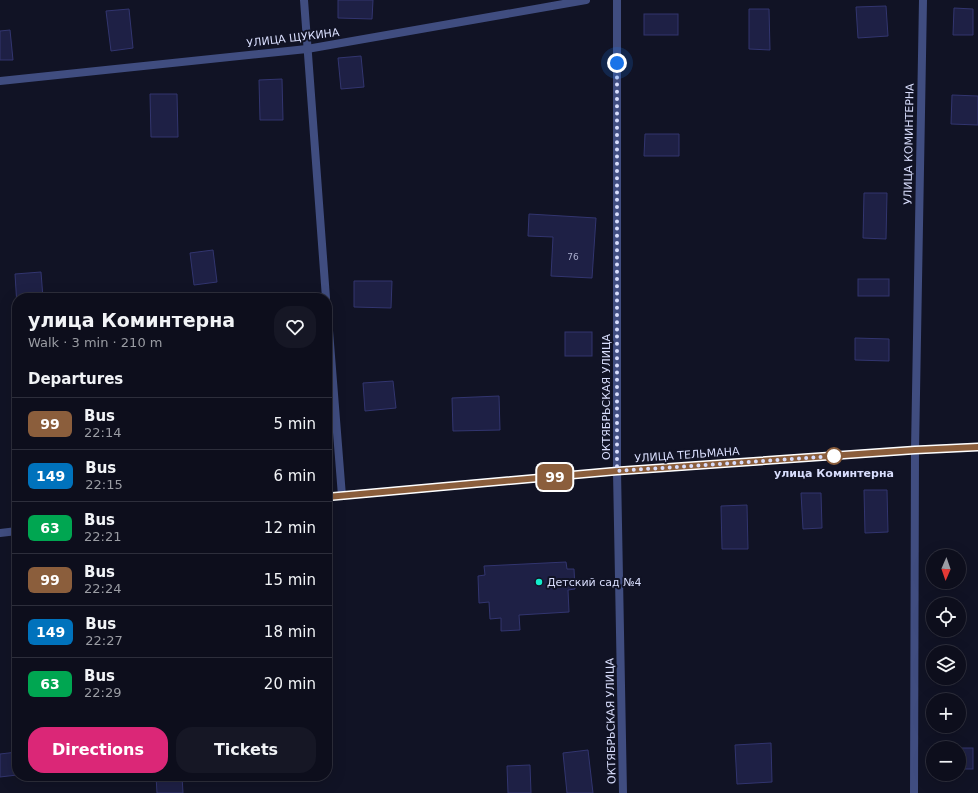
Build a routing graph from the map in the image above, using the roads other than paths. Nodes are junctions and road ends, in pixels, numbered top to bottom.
1 (304, 0) edge
2 (586, 0) edge
3 (617, 0) edge
4 (923, 0) edge
5 (307, 49) junction
6 (0, 81) edge
7 (326, 293) edge
8 (332, 369) edge
9 (978, 447) edge
10 (915, 450) junction
11 (617, 471) junction
12 (342, 496) junction
13 (332, 497) edge
14 (12, 532) edge
15 (0, 533) edge
16 (623, 793) edge
17 (914, 793) edge

1 - 5 street
2 - 5 street, УЛИЦА ЩУКИНА
3 - 11 street, ОКТЯБРЬСКАЯ УЛИЦА
4 - 10 street, УЛИЦА КОМИНТЕРНА
5 - 6 street, УЛИЦА ЩУКИНА
5 - 7 street
8 - 12 street
9 - 10 street, УЛИЦА ТЕЛЬМАНА
10 - 11 street, УЛИЦА ТЕЛЬМАНА
10 - 17 street, УЛИЦА КОМИНТЕРНА
11 - 12 street, УЛИЦА ТЕЛЬМАНА
11 - 16 street, ОКТЯБРЬСКАЯ УЛИЦА
12 - 13 street, УЛИЦА ТЕЛЬМАНА
14 - 15 street

